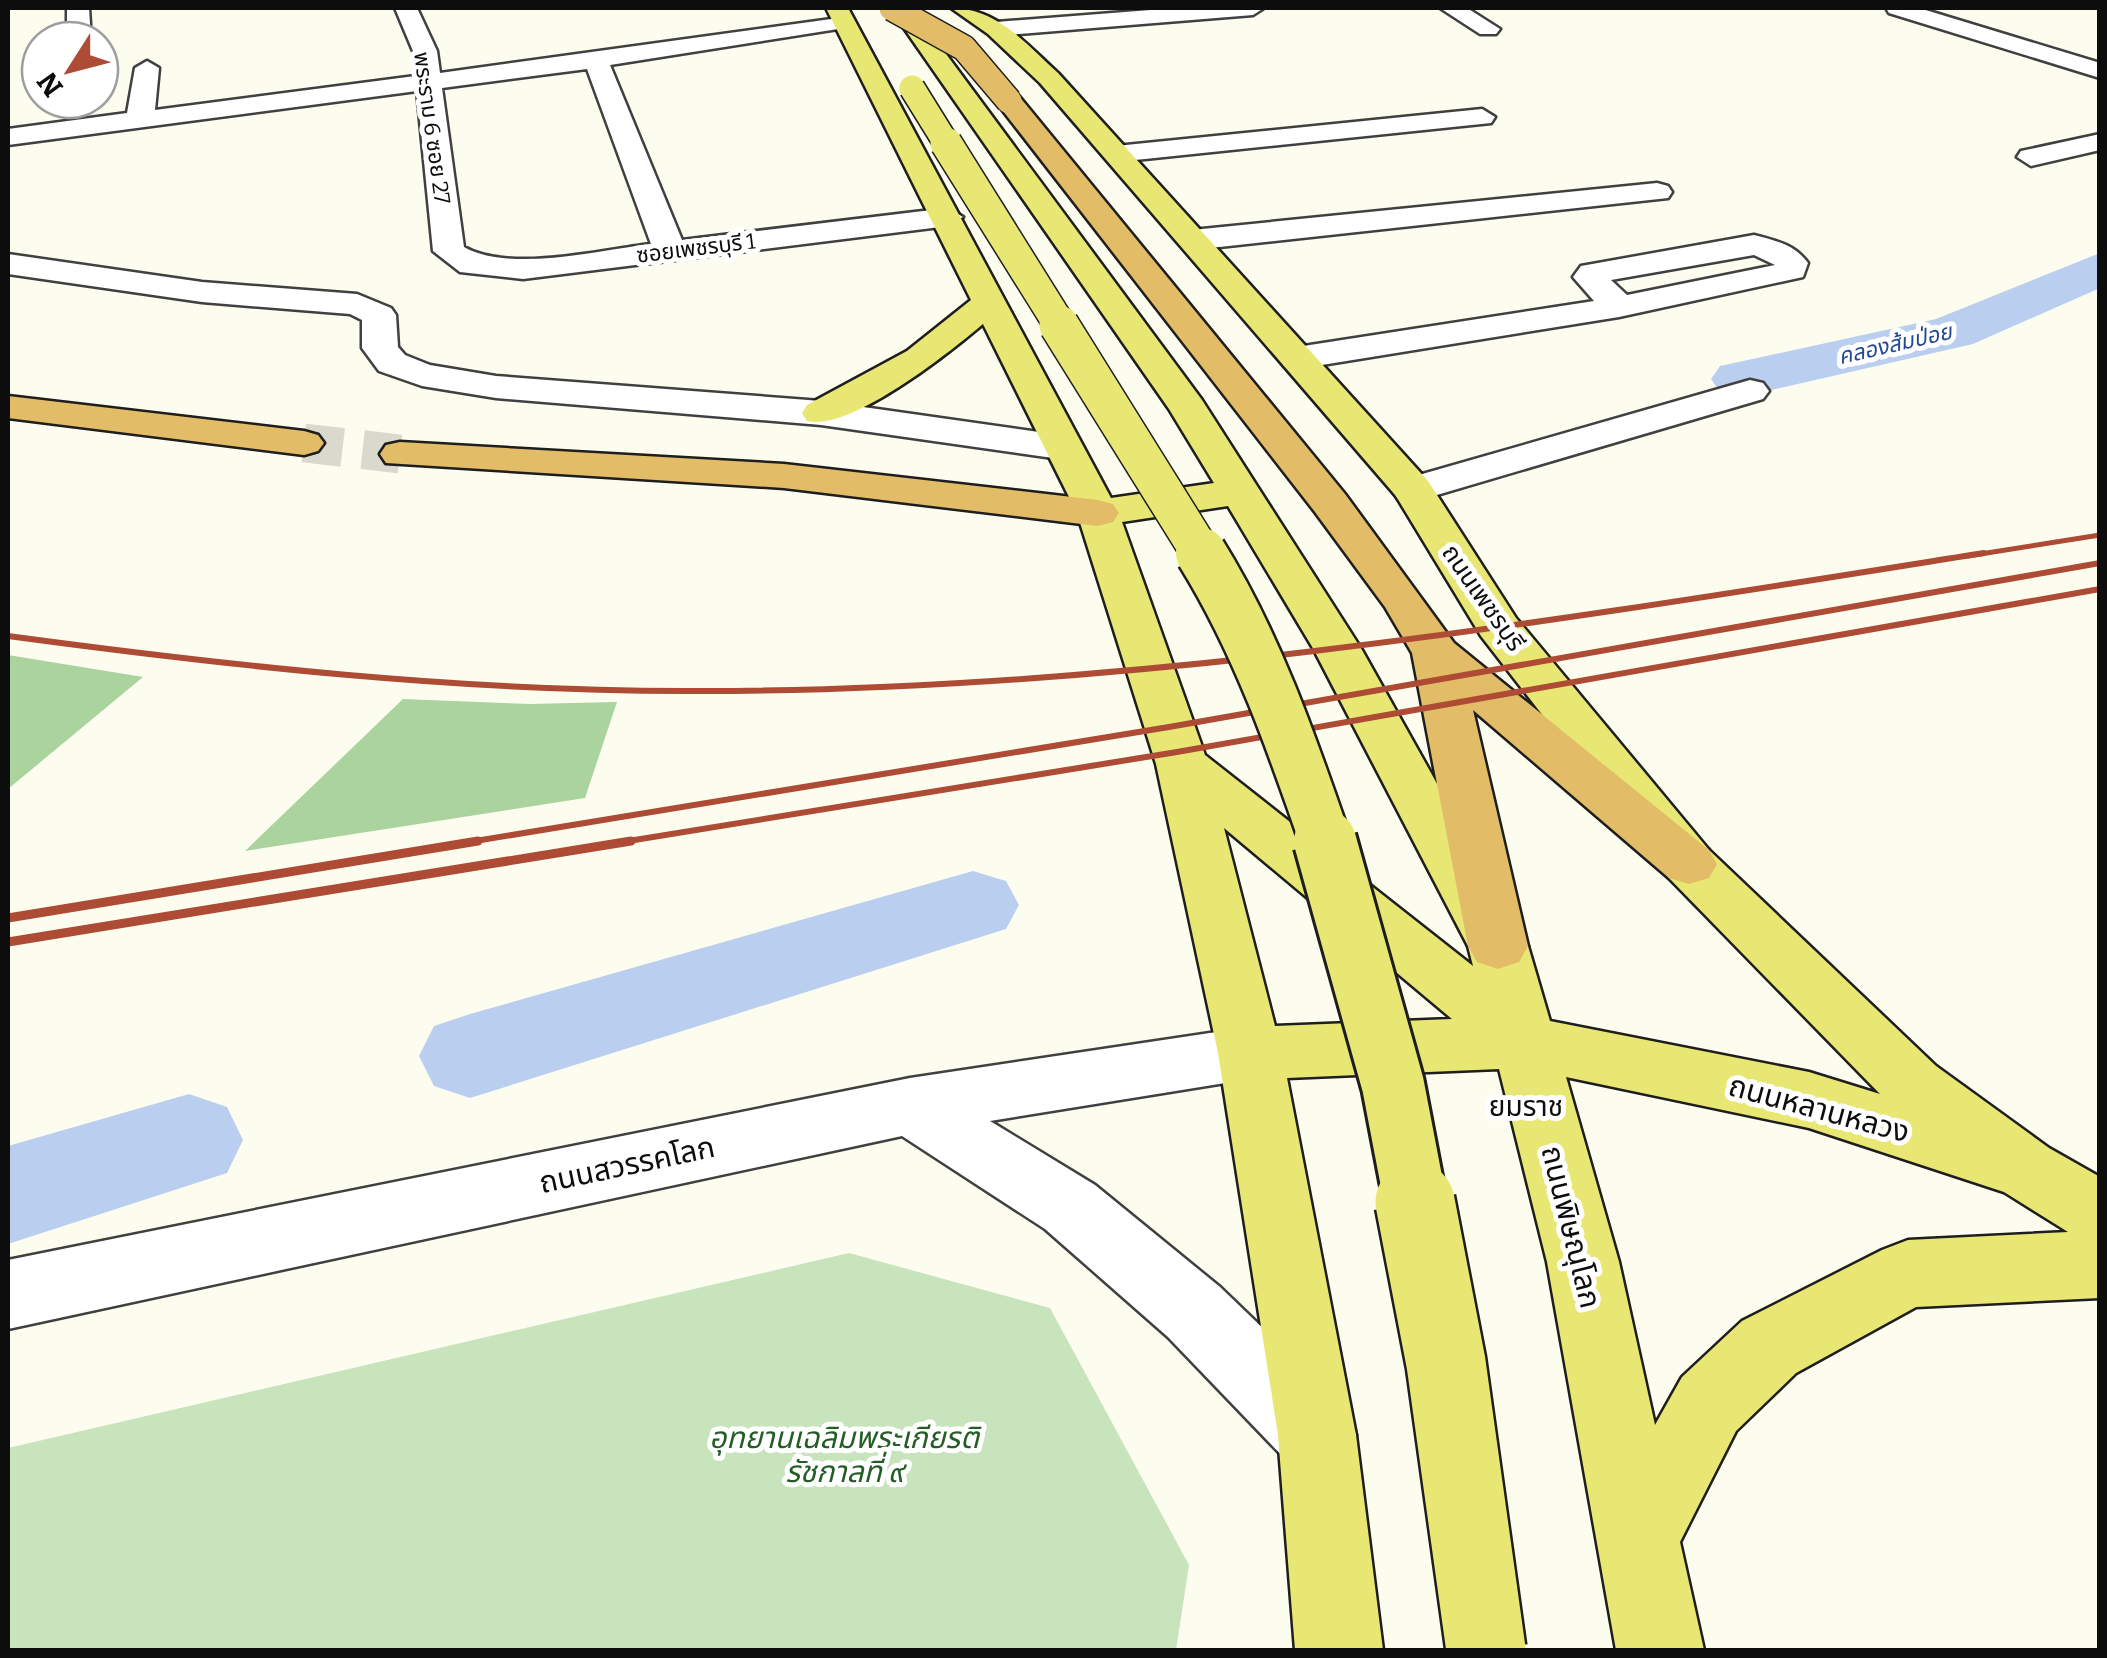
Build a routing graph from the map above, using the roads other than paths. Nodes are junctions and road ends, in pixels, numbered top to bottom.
1 (406, 8) edge
2 (892, 8) edge
3 (901, 8) edge
4 (962, 8) edge
5 (1253, 8) edge
6 (1451, 8) edge
7 (1897, 8) edge
8 (1488, 28) dead end
9 (996, 29) junction
10 (863, 36) edge
11 (596, 60) junction
12 (147, 68) dead end
13 (2100, 72) edge
14 (429, 83) junction
15 (1482, 117) dead end
16 (140, 119) junction
17 (8, 137) edge
18 (2100, 142) edge
19 (1116, 154) junction
20 (2031, 158) dead end
21 (1657, 192) dead end
22 (948, 217) junction
23 (1192, 240) junction
24 (670, 250) junction
25 (449, 251) joint
26 (8, 264) edge
27 (991, 300) junction
28 (1619, 307) junction
29 (1297, 358) junction
30 (1750, 391) dead end
31 (8, 407) edge
32 (821, 413) junction
33 (304, 443) tunnel mouth
34 (1060, 447) junction
35 (400, 454) tunnel mouth
36 (1413, 490) junction
37 (1240, 492) junction
38 (1098, 513) junction
39 (1436, 652) junction
40 (1180, 758) junction
41 (1689, 864) junction
42 (1498, 946) junction
43 (1524, 1042) junction
44 (1250, 1053) junction
45 (910, 1106) junction
46 (2025, 1169) junction
47 (2100, 1214) edge
48 (2100, 1264) edge
49 (8, 1295) edge
50 (1317, 1435) junction
51 (1638, 1538) junction
52 (1339, 1650) edge
53 (1486, 1650) edge
54 (1660, 1650) edge

1 - 14 street, พระราม 6 ซอย 27
2 - 39 highway, bridge
3 - 37 main road
4 - 9 main road, ถนนเพชรบุรี
5 - 9 street
6 - 8 street
7 - 13 street
9 - 19 main road, ถนนเพชรบุรี
10 - 11 street
10 - 22 main road
10 - 53 main road, bridge
11 - 14 street
11 - 24 street
12 - 16 street
14 - 16 street
14 - 25 street, พระราม 6 ซอย 27
15 - 19 street
16 - 17 street
18 - 20 street
19 - 23 main road, ถนนเพชรบุรี
21 - 23 street
22 - 24 street, ซอยเพชรบุรี 1
22 - 27 main road
23 - 29 main road, ถนนเพชรบุรี
24 - 25 street, ซอยเพชรบุรี 1
26 - 32 street
27 - 32 main road
27 - 34 main road
28 - 28 street
28 - 29 street
29 - 36 main road, ถนนเพชรบุรี
30 - 36 street
31 - 33 highway
32 - 34 street
34 - 38 main road
35 - 38 highway
36 - 41 main road, ถนนเพชรบุรี
37 - 38 main road
37 - 42 main road, ถนนพิษณุโลก
38 - 40 main road
39 - 41 highway
39 - 42 highway
40 - 43 main road
40 - 44 main road
41 - 46 main road, ถนนเพชรบุรี
42 - 43 main road, ถนนพิษณุโลก
43 - 44 main road
43 - 46 main road, ถนนหลานหลวง
43 - 51 main road, ถนนพิษณุโลก
44 - 45 street, ถนนสวรรคโลก
44 - 50 main road
45 - 49 street, ถนนสวรรคโลก
45 - 50 street
46 - 47 main road, ถนนหลานหลวง
48 - 51 main road
50 - 52 main road
51 - 54 main road, ถนนพิษณุโลก

